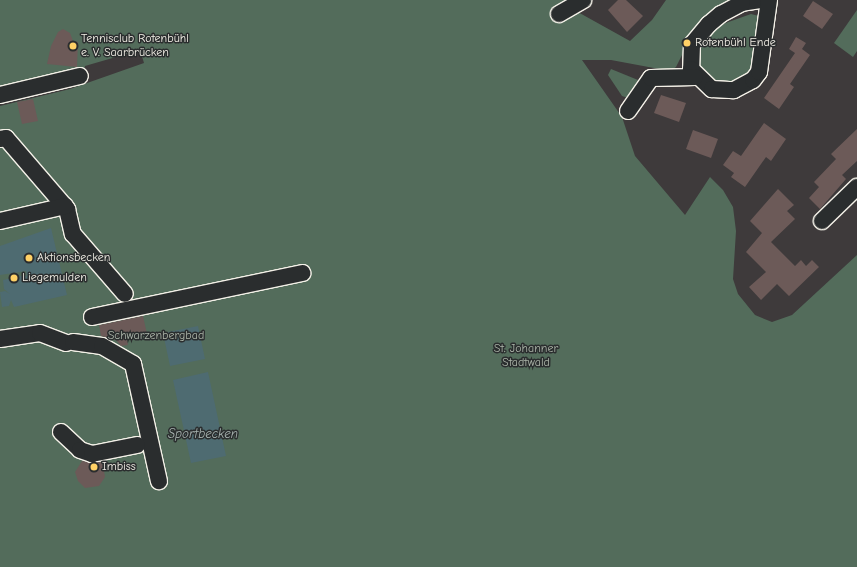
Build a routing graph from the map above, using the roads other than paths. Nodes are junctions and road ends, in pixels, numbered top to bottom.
1 (582, 0) edge
2 (760, 0) edge
3 (769, 0) edge
4 (742, 2) edge
5 (559, 14) dead end
6 (80, 76) dead end
7 (696, 76) junction
8 (0, 95) edge
9 (628, 110) dead end
10 (0, 139) edge
11 (857, 187) edge
12 (65, 206) junction
13 (0, 221) edge
14 (822, 221) dead end
15 (302, 273) dead end
16 (124, 294) dead end
17 (92, 317) dead end
18 (0, 339) edge
19 (61, 432) dead end
20 (137, 445) dead end
21 (159, 481) dead end

1 - 5 street
2 - 4 street
3 - 7 street
4 - 7 street
6 - 8 street
7 - 9 street
10 - 12 street
11 - 14 street
12 - 13 street
12 - 16 street
15 - 17 street
18 - 21 street
19 - 20 street

